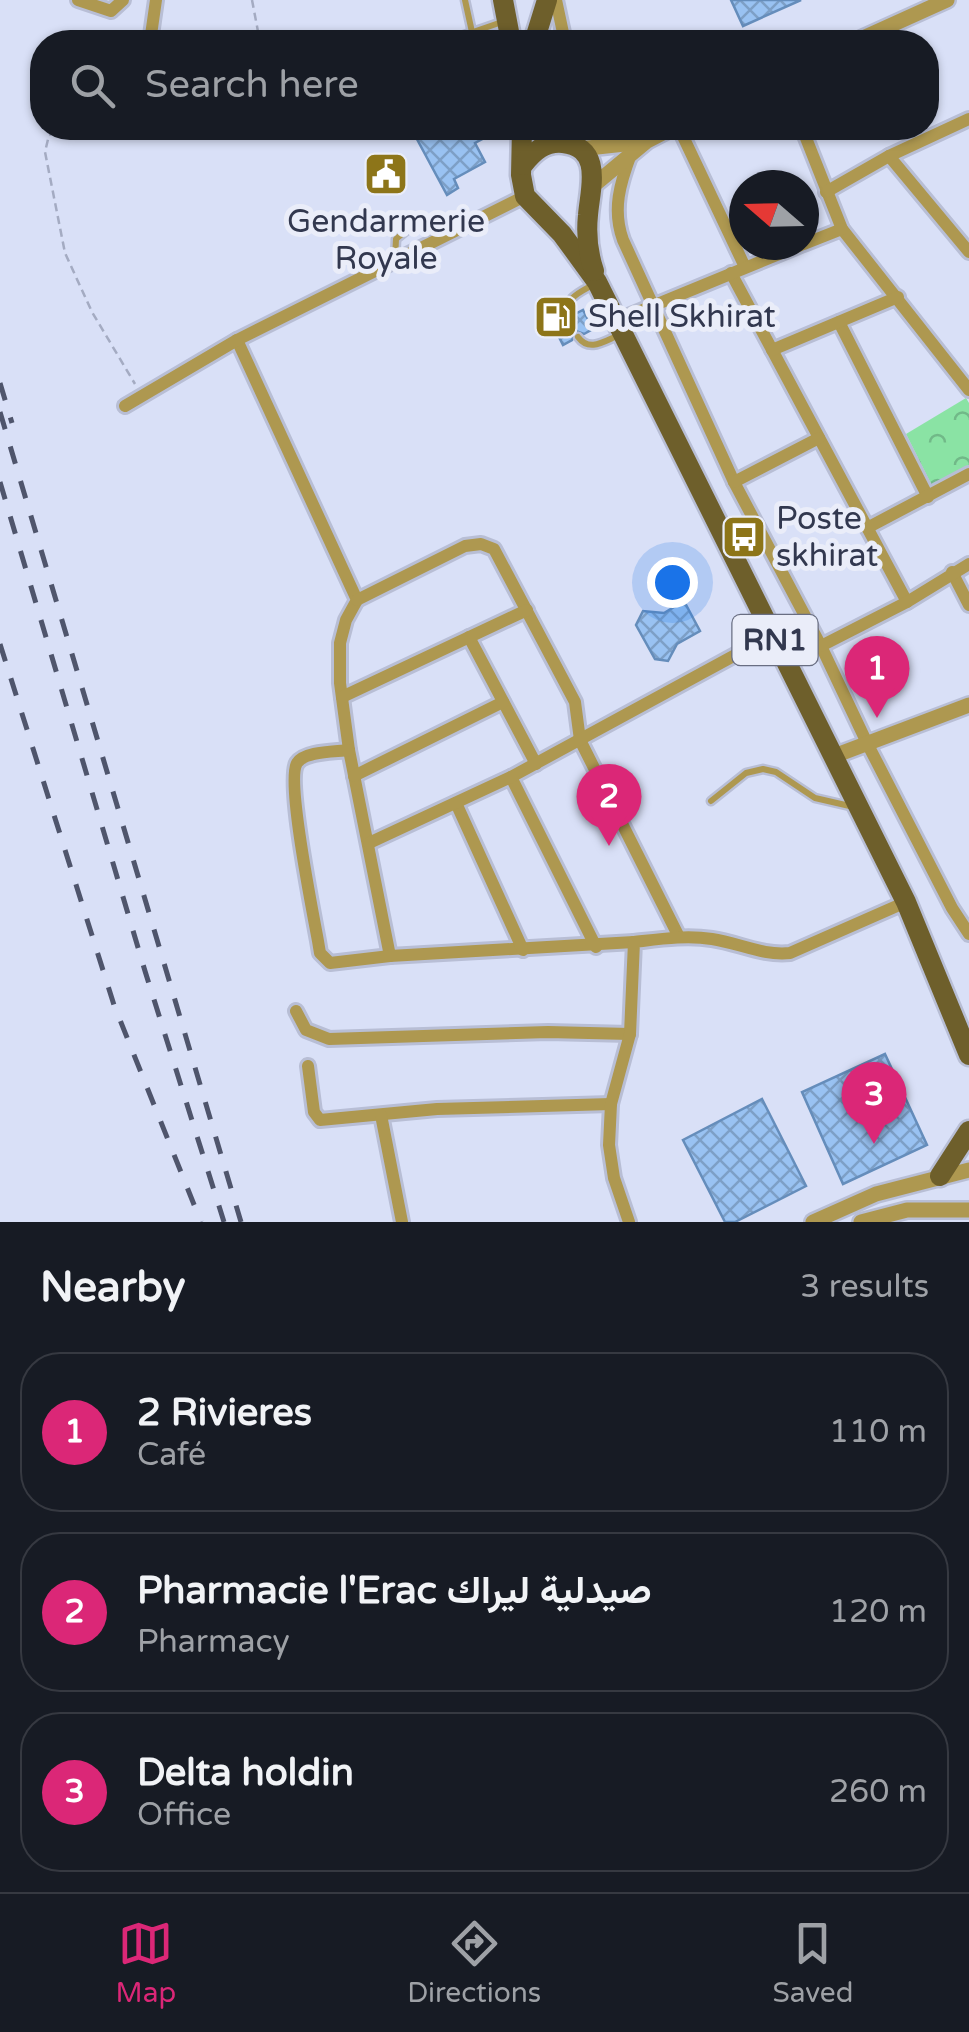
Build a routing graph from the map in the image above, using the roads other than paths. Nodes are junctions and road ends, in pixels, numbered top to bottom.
1 (78, 0) edge
2 (123, 0) edge
3 (156, 0) edge
4 (465, 0) edge
5 (548, 0) edge
6 (556, 0) edge
7 (948, 0) edge
8 (506, 10) edge
9 (152, 30) edge
10 (472, 30) edge
11 (475, 30) edge
12 (538, 30) edge
13 (562, 30) edge
14 (881, 30) edge
15 (967, 122) edge
16 (939, 134) edge
17 (522, 140) edge
18 (565, 140) edge
19 (619, 140) edge
20 (649, 140) edge
21 (682, 140) edge
22 (806, 140) edge
23 (926, 140) edge
24 (631, 149) junction
25 (889, 156) junction
26 (523, 165) junction
27 (592, 190) junction
28 (826, 192) junction
29 (525, 196) junction
30 (541, 212) junction
31 (842, 229) junction
32 (439, 238) junction
33 (819, 238) edge
34 (969, 252) edge
35 (395, 260) junction
36 (763, 260) edge
37 (745, 267) junction
38 (731, 272) junction
39 (597, 282) junction
40 (898, 297) junction
41 (652, 304) junction
42 (569, 317) dead end
43 (840, 322) junction
44 (620, 328) junction
45 (578, 337) dead end
46 (237, 340) junction
47 (772, 350) junction
48 (969, 390) edge
49 (125, 406) dead end
50 (819, 438) junction
51 (969, 474) edge
52 (734, 482) junction
53 (928, 497) junction
54 (867, 528) junction
55 (969, 564) edge
56 (952, 572) junction
57 (357, 600) junction
58 (906, 602) junction
59 (969, 605) edge
60 (527, 610) junction
61 (772, 636) junction
62 (469, 637) junction
63 (821, 646) junction
64 (342, 697) junction
65 (503, 702) junction
66 (969, 705) edge
67 (580, 740) junction
68 (867, 743) junction
69 (349, 750) junction
70 (834, 756) junction
71 (536, 764) junction
72 (354, 776) junction
73 (510, 778) junction
74 (711, 801) dead end
75 (456, 802) junction
76 (860, 808) junction
77 (369, 842) junction
78 (969, 900) edge
79 (906, 902) junction
80 (952, 908) junction
81 (969, 934) edge
82 (680, 937) junction
83 (634, 942) junction
84 (596, 946) junction
85 (523, 950) junction
86 (390, 956) junction
87 (949, 999) junction
88 (296, 1011) dead end
89 (969, 1028) edge
90 (630, 1034) junction
91 (969, 1055) edge
92 (308, 1066) dead end
93 (612, 1104) junction
94 (381, 1114) junction
95 (969, 1132) edge
96 (969, 1170) edge
97 (940, 1176) junction
98 (969, 1210) edge
99 (884, 1218) edge
100 (402, 1222) edge
101 (629, 1222) edge
102 (813, 1222) edge
103 (861, 1222) edge

1 - 2 street
3 - 9 street
4 - 10 lane
5 - 12 main road
6 - 13 street
7 - 14 street
8 - 11 lane
15 - 16 street
17 - 26 main road
18 - 24 street
18 - 26 main road
18 - 27 main road, RN1
19 - 24 street
20 - 24 street
21 - 37 street
22 - 28 street
23 - 25 street
24 - 27 street
24 - 41 street
25 - 28 street
25 - 34 street
26 - 29 main road
27 - 30 main road
27 - 39 main road, RN1
28 - 31 street
29 - 30 main road, RN1
29 - 32 street
30 - 39 main road, RN1
31 - 33 street
31 - 40 street
32 - 35 street
32 - 35 lane
35 - 46 street
36 - 37 street
37 - 38 street
38 - 41 street
38 - 47 street
39 - 42 lane
39 - 44 main road, RN1
40 - 43 street
40 - 48 street
41 - 44 street
41 - 52 street
43 - 47 street
43 - 53 street
44 - 45 lane
44 - 61 main road, RN1
46 - 49 street
46 - 57 street
47 - 50 street
50 - 52 street
50 - 54 street
51 - 53 street
52 - 63 street
53 - 54 street
54 - 58 street
55 - 56 street
56 - 58 street
56 - 59 street
57 - 60 street
57 - 64 street
58 - 63 street
60 - 62 street
60 - 67 street
61 - 67 street
61 - 70 main road, RN1
62 - 64 street
62 - 65 street
63 - 68 street
64 - 69 street
65 - 71 street
65 - 72 street
66 - 68 street
67 - 71 street
67 - 82 street
68 - 70 street
68 - 80 street
69 - 72 street
69 - 86 street
70 - 76 main road, RN1
71 - 73 street
72 - 77 street
73 - 75 street
73 - 84 street
74 - 76 lane
75 - 77 street
75 - 85 street
76 - 79 main road, RN1
77 - 86 street
78 - 80 street
79 - 82 street
79 - 87 main road, RN1
80 - 81 street
82 - 83 street
83 - 84 street
83 - 90 street
84 - 85 street
85 - 86 street
87 - 89 main road, RN1
87 - 91 main road, RN1
88 - 90 street
90 - 93 street
92 - 94 street
93 - 94 street
93 - 101 street
94 - 100 street
95 - 97 main road
96 - 97 street
97 - 102 street
98 - 99 street
99 - 103 street

